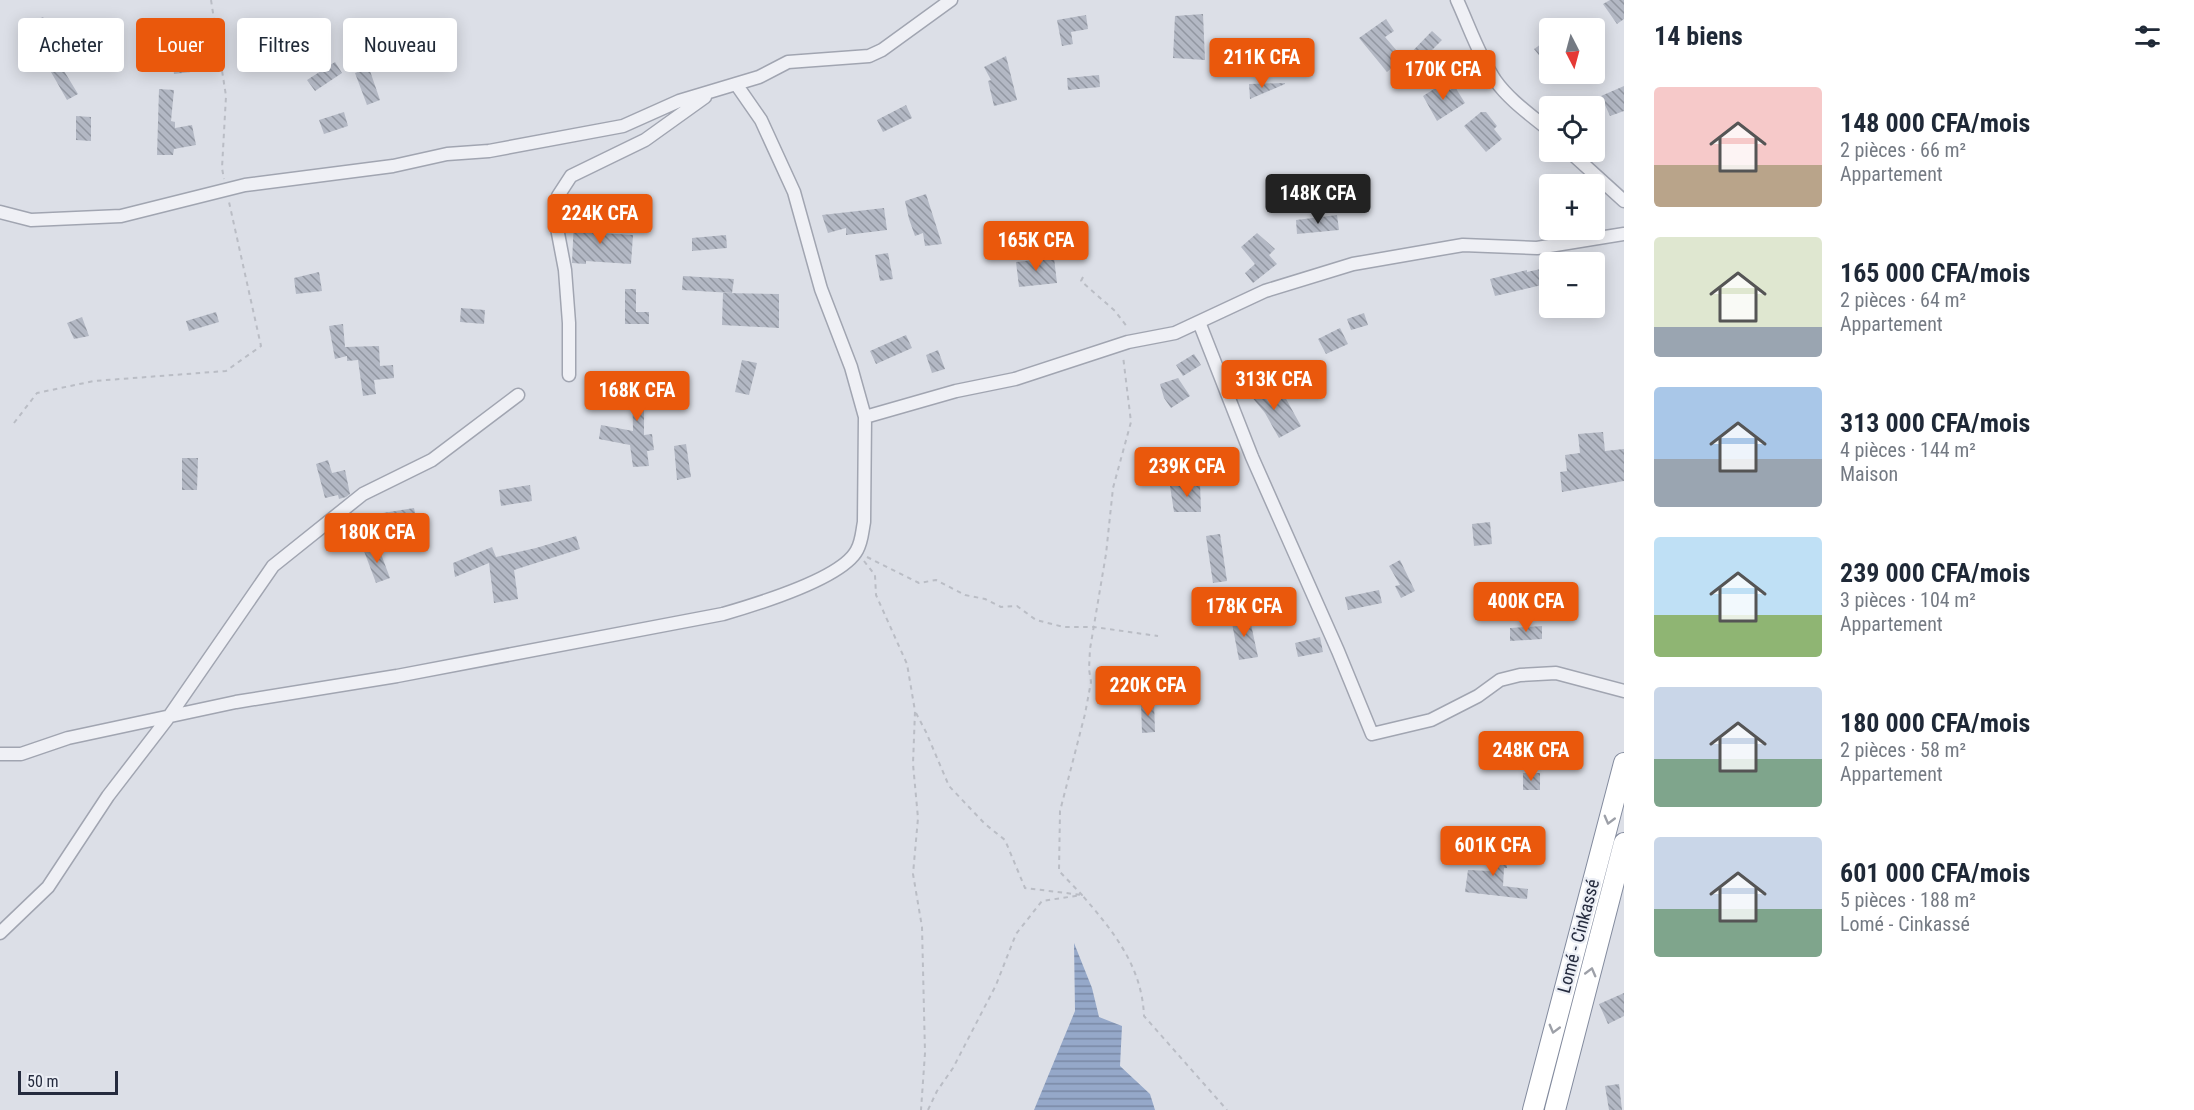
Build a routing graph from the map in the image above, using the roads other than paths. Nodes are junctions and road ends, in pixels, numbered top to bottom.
1 (951, 0) edge
2 (1457, 0) edge
3 (736, 84) junction
4 (711, 92) junction
5 (1539, 123) edge
6 (1581, 162) edge
7 (1624, 201) edge
8 (0, 212) edge
9 (1624, 234) edge
10 (1199, 322) junction
11 (569, 375) dead end
12 (518, 395) dead end
13 (865, 417) junction
14 (1624, 691) edge
15 (168, 718) junction
16 (0, 754) edge
17 (1624, 763) edge
18 (1624, 843) edge
19 (0, 933) edge
20 (1533, 1110) edge
21 (1555, 1110) edge

1 - 3 street
2 - 5 street
3 - 4 street
3 - 13 street
4 - 8 street
4 - 11 street
6 - 7 street
9 - 10 street
10 - 13 street
10 - 14 street
12 - 15 street
13 - 15 street
15 - 16 street
15 - 19 street
17 -> 20 highway, Lomé - Cinkassé
21 -> 18 highway, Lomé - Cinkassé

